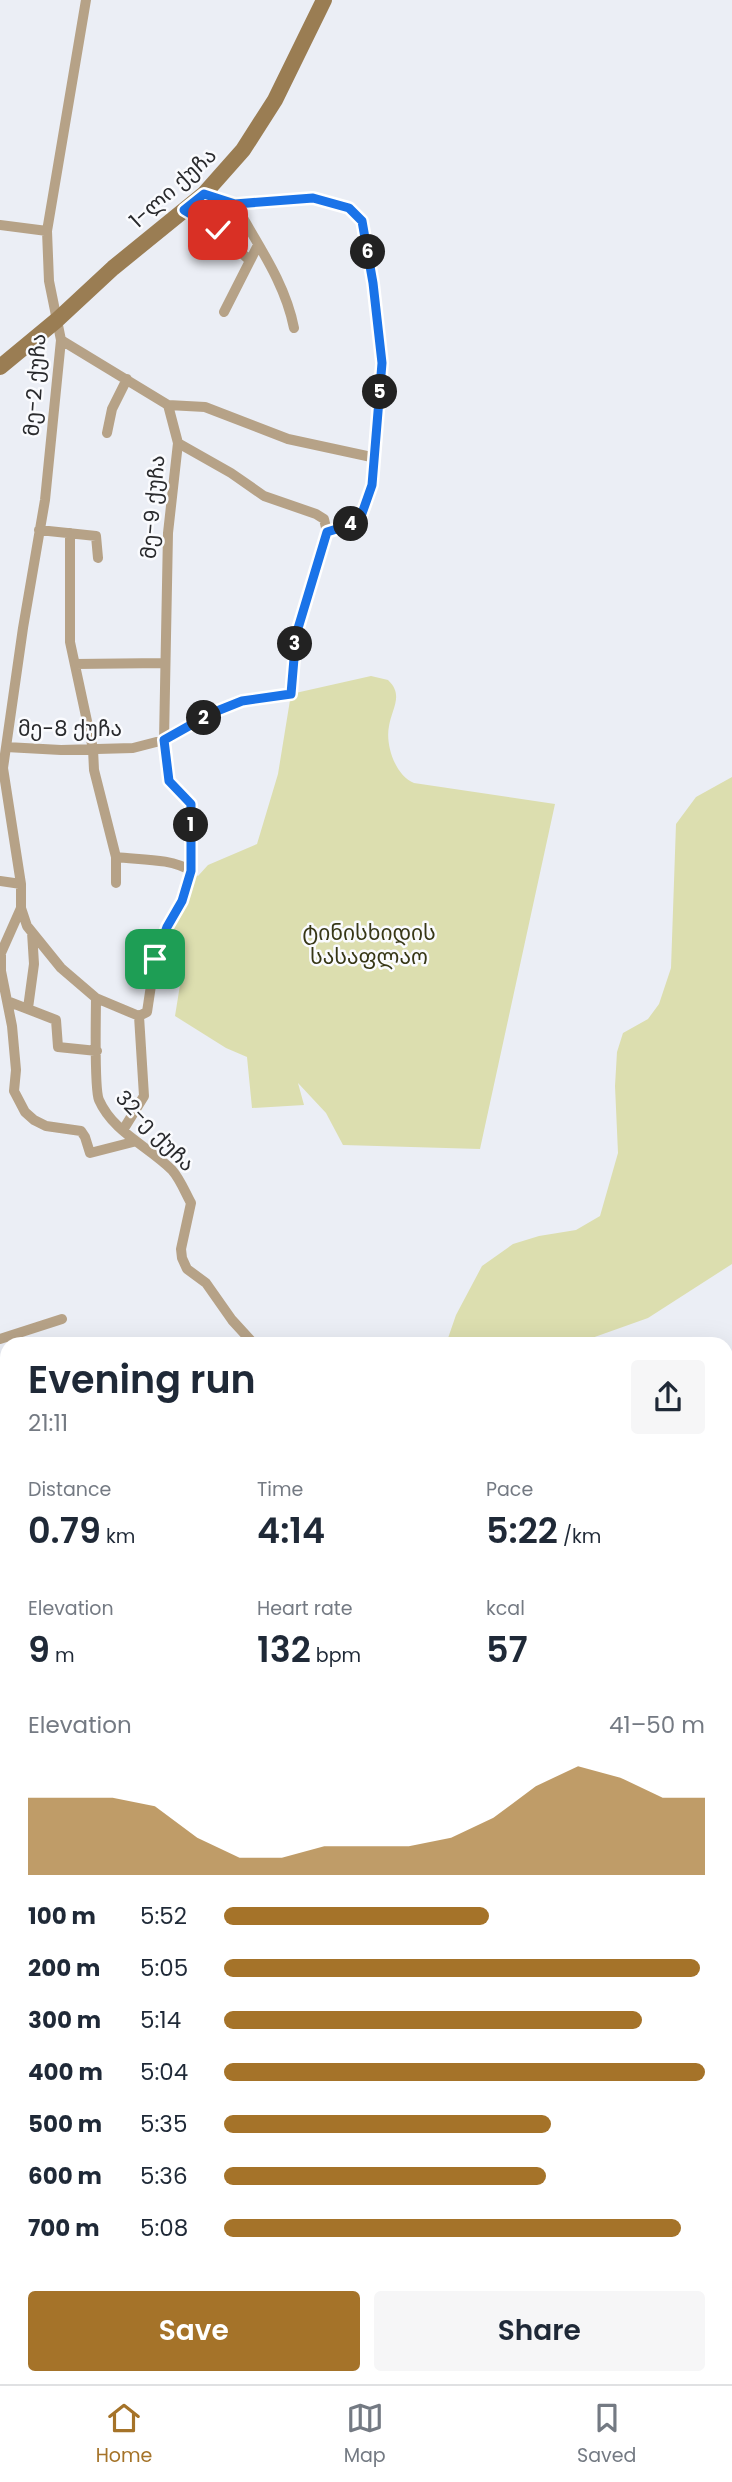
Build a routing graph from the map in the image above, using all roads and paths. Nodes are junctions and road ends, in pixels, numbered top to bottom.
1 (86, 0) edge
2 (324, 0) edge
3 (204, 194) junction
4 (235, 204) junction
5 (184, 210) junction
6 (0, 225) edge
7 (47, 231) junction
8 (258, 245) junction
9 (249, 260) junction
10 (224, 312) dead end
11 (57, 320) junction
12 (294, 328) dead end
13 (61, 340) junction
14 (0, 367) edge
15 (127, 379) junction
16 (168, 405) junction
17 (107, 433) dead end
18 (178, 443) junction
19 (376, 458) junction
20 (39, 530) junction
21 (327, 532) junction
22 (70, 533) junction
23 (98, 558) dead end
24 (165, 663) junction
25 (75, 664) junction
26 (164, 740) junction
27 (6, 747) junction
28 (93, 748) junction
29 (1, 770) edge
30 (116, 857) junction
31 (191, 871) junction
32 (0, 881) edge
33 (116, 883) dead end
34 (21, 884) junction
35 (21, 908) junction
36 (32, 932) junction
37 (96, 998) junction
38 (7, 1001) junction
39 (29, 1008) junction
40 (139, 1016) junction
41 (97, 1051) junction
42 (123, 1130) junction
43 (134, 1142) junction
44 (62, 1319) dead end
45 (6, 1337) edge
46 (248, 1337) edge

1 - 7 street, მე-2 ქუჩა
2 - 3 main road, 1-ლი ქუჩა
3 - 4 street
3 - 5 main road, 1-ლი ქუჩა
4 - 8 street
4 - 19 street
5 - 9 street
5 - 11 main road, 1-ლი ქუჩა
6 - 7 street
7 - 11 street, მე-2 ქუჩა
8 - 9 street
8 - 12 street
9 - 10 street
11 - 13 street, მე-2 ქუჩა
11 - 14 main road, 1-ლი ქუჩა
13 - 15 street
13 - 20 street, მე-2 ქუჩა
15 - 16 street
15 - 17 street
16 - 18 street, მე-9 ქუჩა
16 - 19 street
18 - 21 street
18 - 24 street, მე-9 ქუჩა
19 - 21 street
20 - 22 street
20 - 27 street, მე-2 ქუჩა
21 - 26 street, მე-8 ქუჩა
22 - 23 street
22 - 25 street
24 - 25 street
24 - 26 street, მე-9 ქუჩა
25 - 28 street
26 - 28 street, მე-8 ქუჩა
26 - 31 street, მე-9 ქუჩა
27 - 28 street, მე-8 ქუჩა
27 - 29 street, მე-2 ქუჩა
28 - 30 street
29 - 34 street, მე-2 ქუჩა
30 - 31 street
30 - 33 street
31 - 40 street, მე-9 ქუჩა
32 - 34 street
34 - 35 street, მე-2 ქუჩა
35 - 36 street
35 - 38 street
36 - 37 street
36 - 39 street
37 - 40 street
37 - 41 street, 32-ე ქუჩა
38 - 39 street
38 - 43 street
39 - 41 street
40 - 42 street
41 - 42 street, 32-ე ქუჩა
42 - 43 street, 32-ე ქუჩა
43 - 46 street, 32-ე ქუჩა
44 - 45 street

